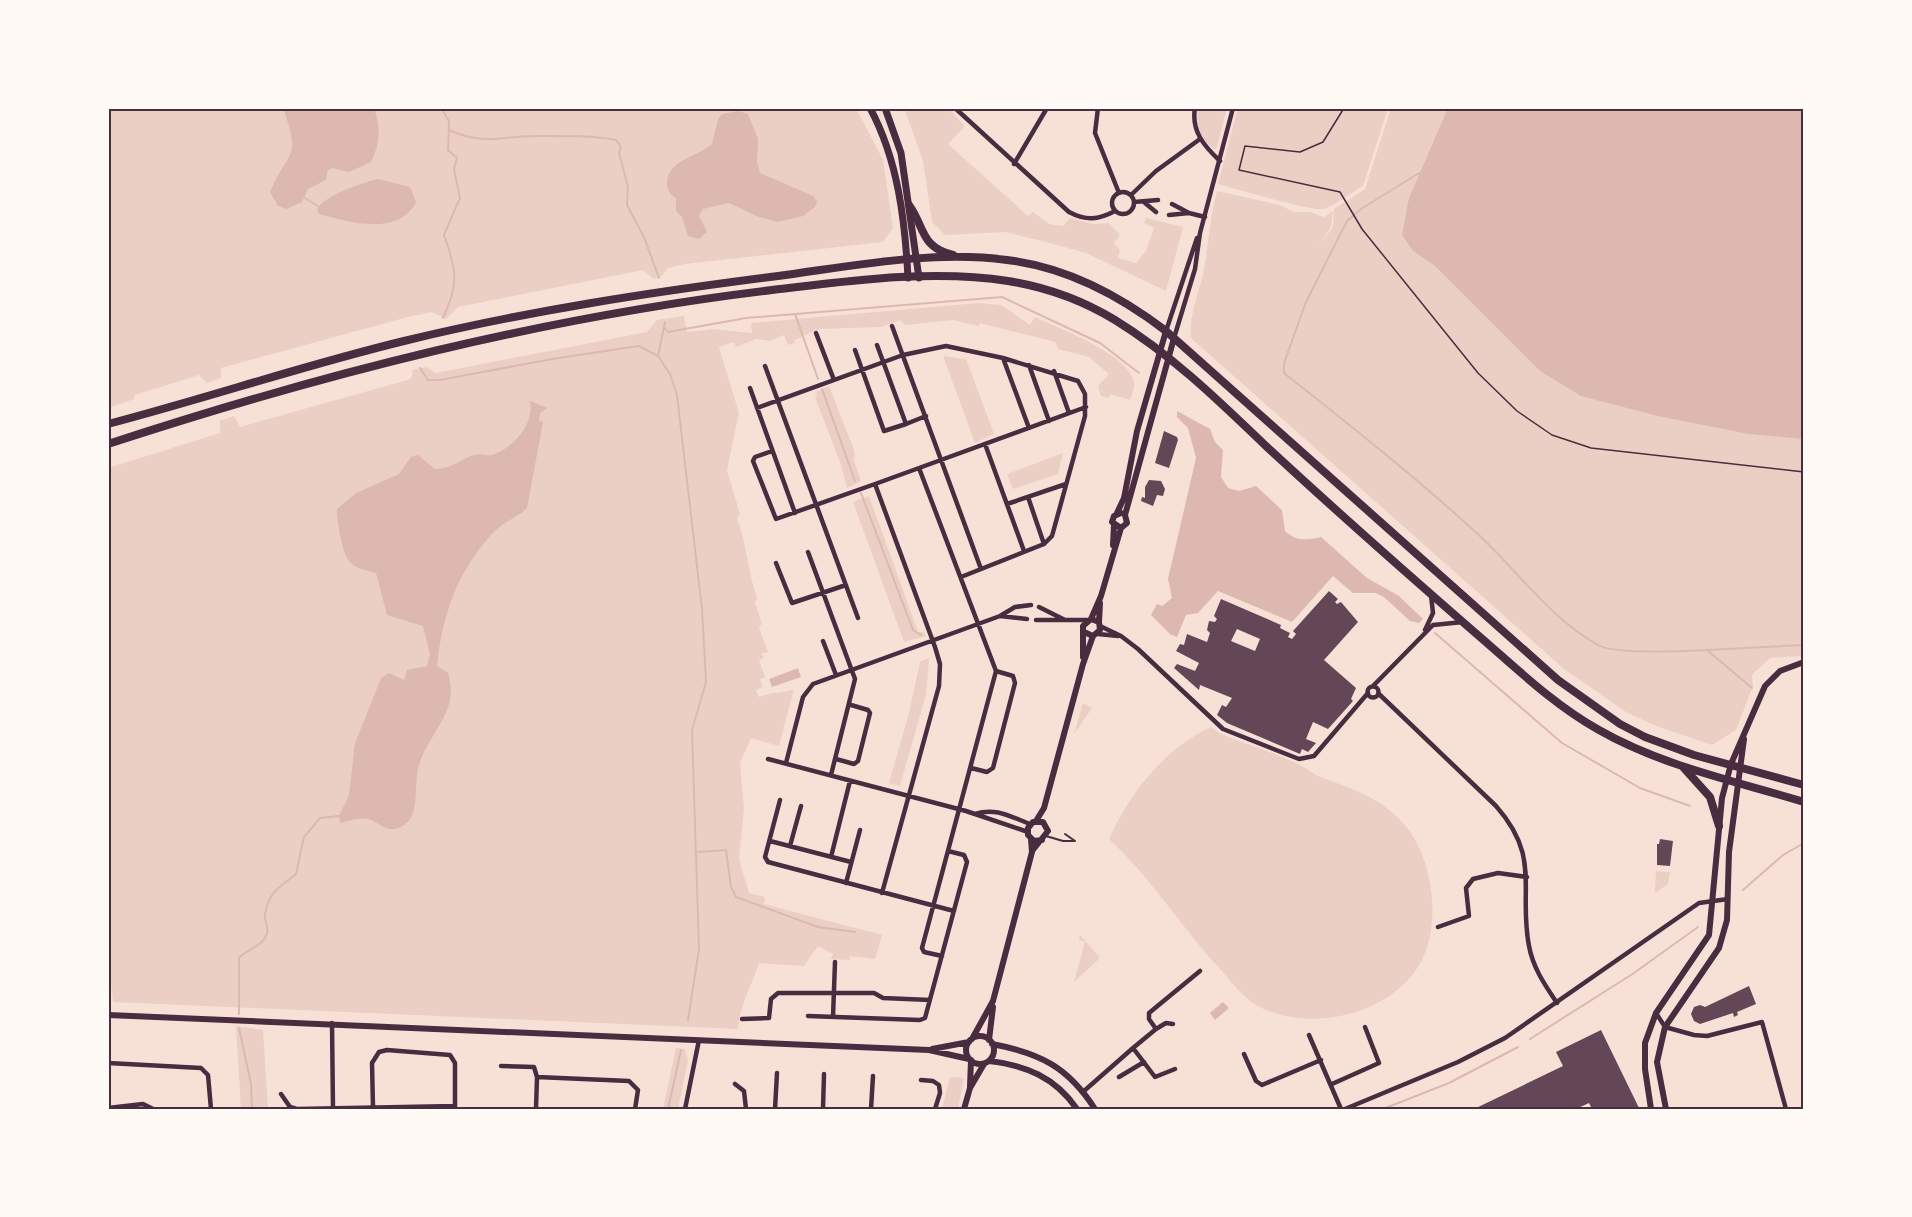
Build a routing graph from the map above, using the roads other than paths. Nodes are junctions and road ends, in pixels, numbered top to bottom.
1 (870, 108) edge
2 (885, 108) edge
3 (955, 108) edge
4 (1047, 108) edge
5 (1098, 108) edge
6 (1195, 108) edge
7 (1233, 108) edge
8 (1200, 139) junction
9 (1220, 161) junction
10 (1014, 164) junction
11 (1119, 193) junction
12 (1131, 195) junction
13 (1158, 200) dead end
14 (1134, 202) junction
15 (1145, 203) junction
16 (1172, 204) dead end
17 (909, 205) junction
18 (1115, 211) junction
19 (1156, 212) dead end
20 (1189, 213) junction
21 (1169, 215) dead end
22 (1205, 217) junction
23 (1200, 233) junction
24 (957, 255) junction
25 (907, 260) junction
26 (916, 260) junction
27 (908, 278) junction
28 (919, 278) junction
29 (892, 326) dead end
30 (1166, 331) junction
31 (816, 333) dead end
32 (1174, 338) junction
33 (877, 345) dead end
34 (855, 350) dead end
35 (1160, 351) junction
36 (903, 356) junction
37 (1003, 358) junction
38 (1169, 358) junction
39 (883, 363) junction
40 (1029, 365) junction
41 (765, 366) dead end
42 (862, 370) junction
43 (1054, 372) junction
44 (834, 380) junction
45 (750, 388) dead end
46 (778, 400) junction
47 (1086, 407) junction
48 (757, 408) junction
49 (1069, 413) junction
50 (926, 416) junction
51 (1049, 421) junction
52 (108, 424) edge
53 (906, 424) junction
54 (1029, 428) junction
55 (108, 444) edge
56 (985, 444) junction
57 (772, 451) junction
58 (941, 460) junction
59 (919, 468) junction
60 (875, 484) junction
61 (1066, 484) junction
62 (1028, 497) junction
63 (1007, 504) junction
64 (816, 505) junction
65 (795, 513) junction
66 (1117, 513) junction
67 (1125, 515) junction
68 (1114, 525) junction
69 (1121, 528) junction
70 (1044, 544) junction
71 (1024, 551) junction
72 (808, 552) dead end
73 (1112, 552) junction
74 (776, 563) dead end
75 (981, 569) junction
76 (961, 577) junction
77 (846, 585) junction
78 (1431, 592) junction
79 (824, 593) junction
80 (1101, 596) junction
81 (1030, 605) dead end
82 (1039, 607) dead end
83 (1000, 616) junction
84 (858, 618) dead end
85 (1027, 619) dead end
86 (1036, 620) dead end
87 (1065, 620) junction
88 (1089, 620) junction
89 (1071, 622) junction
90 (1463, 622) junction
91 (978, 623) junction
92 (1099, 624) junction
93 (1084, 632) junction
94 (1422, 634) junction
95 (1095, 635) junction
96 (1121, 636) junction
97 (933, 640) junction
98 (823, 641) dead end
99 (1804, 662) edge
100 (1083, 664) junction
101 (852, 669) junction
102 (996, 671) junction
103 (836, 675) junction
104 (1384, 676) junction
105 (1373, 686) junction
106 (1374, 695) junction
107 (851, 705) junction
108 (1745, 733) junction
109 (768, 759) dead end
110 (836, 759) junction
111 (786, 764) junction
112 (1731, 764) junction
113 (1683, 767) junction
114 (1742, 767) junction
115 (971, 768) junction
116 (831, 775) junction
117 (1727, 779) junction
118 (850, 781) junction
119 (1739, 784) junction
120 (1804, 785) edge
121 (909, 796) junction
122 (780, 801) dead end
123 (1804, 802) edge
124 (801, 806) dead end
125 (1044, 808) junction
126 (960, 809) junction
127 (975, 814) junction
128 (1015, 819) junction
129 (1033, 823) junction
130 (1044, 824) junction
131 (1719, 826) junction
132 (1013, 827) junction
133 (860, 830) dead end
134 (1065, 834) dead end
135 (1029, 835) junction
136 (1044, 838) junction
137 (770, 841) junction
138 (790, 846) junction
139 (948, 851) junction
140 (1032, 852) junction
141 (831, 857) junction
142 (851, 862) junction
143 (1527, 877) junction
144 (846, 883) junction
145 (882, 892) junction
146 (1728, 899) junction
147 (1713, 900) junction
148 (934, 906) junction
149 (954, 912) junction
150 (1438, 927) dead end
151 (942, 956) junction
152 (835, 962) dead end
153 (1200, 971) dead end
154 (834, 991) junction
155 (930, 1000) junction
156 (993, 1001) junction
157 (1557, 1003) junction
158 (1656, 1013) junction
159 (108, 1015) edge
160 (808, 1016) dead end
161 (833, 1017) junction
162 (742, 1019) dead end
163 (332, 1023) junction
164 (1173, 1023) dead end
165 (1365, 1027) dead end
166 (1665, 1027) junction
167 (1156, 1029) junction
168 (1309, 1035) dead end
169 (699, 1040) junction
170 (971, 1040) junction
171 (990, 1042) junction
172 (1133, 1048) junction
173 (929, 1050) junction
174 (1244, 1054) dead end
175 (970, 1060) junction
176 (1321, 1060) junction
177 (987, 1062) junction
178 (1144, 1062) junction
179 (108, 1063) edge
180 (501, 1066) dead end
181 (1175, 1069) dead end
182 (777, 1073) dead end
183 (824, 1074) dead end
184 (873, 1076) dead end
185 (537, 1077) junction
186 (1119, 1077) dead end
187 (921, 1080) dead end
188 (735, 1083) dead end
189 (1332, 1084) junction
190 (970, 1088) junction
191 (1084, 1091) junction
192 (281, 1094) dead end
193 (373, 1107) junction
194 (455, 1107) edge
195 (108, 1108) edge
196 (333, 1108) edge
197 (397, 1108) edge
198 (153, 1109) edge
199 (211, 1109) edge
200 (536, 1109) edge
201 (635, 1109) edge
202 (685, 1109) edge
203 (746, 1109) edge
204 (775, 1109) edge
205 (823, 1109) edge
206 (871, 1109) edge
207 (936, 1109) edge
208 (964, 1109) edge
209 (1077, 1109) edge
210 (1095, 1109) edge
211 (1343, 1109) edge
212 (1651, 1109) edge
213 (1666, 1109) edge
214 (1786, 1109) edge

1 - 25 main road
2 - 17 main road
3 - 10 street
4 - 10 street
5 - 11 street
6 - 8 street
7 - 9 street
8 - 9 street
8 - 12 street
9 - 22 street
10 - 18 street
11 - 12 street
11 - 18 street
12 - 14 street
13 - 15 street
14 - 15 street
14 - 18 street
15 - 19 street
16 - 20 street
17 - 24 main road
17 - 26 main road
20 - 21 street
20 - 22 street
22 - 23 street
23 - 30 street
23 - 32 street
24 - 26 main road
24 - 30 main road
25 - 26 main road
25 - 27 main road
25 - 52 main road
26 - 28 main road
27 - 28 main road
27 - 55 main road
28 - 35 main road
29 - 36 street
30 - 32 main road
30 - 35 street
31 - 44 street
32 - 38 street
32 - 112 main road
33 - 39 street
34 - 42 street
35 - 38 main road
35 - 66 street
36 - 37 street
36 - 39 street
36 - 50 street
37 - 40 street
37 - 54 street
38 - 67 street
38 - 78 main road
39 - 42 street
39 - 53 street
40 - 43 street
40 - 51 street
41 - 46 street
42 - 44 street
42 - 53 street
43 - 47 street
43 - 49 street
44 - 46 street
45 - 48 street
46 - 48 street
46 - 64 street
47 - 49 street
47 - 61 street
48 - 57 street
49 - 51 street
50 - 53 street
50 - 58 street
51 - 54 street
54 - 56 street
56 - 58 street
56 - 63 street
57 - 65 street
57 - 65 street
58 - 59 street
58 - 75 street
59 - 60 street
59 - 76 street
60 - 64 street
60 - 97 street
61 - 62 street
61 - 70 street
62 - 63 street
62 - 70 street
63 - 71 street
64 - 65 street
64 - 77 street
66 - 67 street
66 - 68 street
67 - 69 street
68 - 69 street
68 - 73 street
69 - 73 street
70 - 71 street
71 - 75 street
72 - 79 street
73 - 80 street
74 - 79 street
75 - 76 street
76 - 91 street
77 - 79 street
77 - 84 street
78 - 90 main road
78 - 94 street
79 - 101 street
80 - 88 street
80 - 92 street
81 - 83 street
82 - 87 street
83 - 85 street
83 - 91 street
86 - 87 street
87 - 89 street
88 - 89 street
88 - 92 street
88 - 93 street
89 - 93 street
90 - 94 street
90 - 113 main road
91 - 97 street
91 - 102 street
92 - 95 street
92 - 96 street
93 - 95 street
93 - 100 street
94 - 104 street
95 - 96 street
95 - 100 street
96 - 106 street
97 - 101 street
97 - 121 street
98 - 103 street
99 - 108 street
100 - 125 street
101 - 103 street
101 - 107 street
102 - 115 street
102 - 115 street
103 - 111 street
104 - 105 street
104 - 106 street
105 - 106 street
105 - 106 street
106 - 143 street
107 - 110 street
107 - 110 street
108 - 112 street
108 - 114 street
109 - 111 street
110 - 116 street
111 - 116 street
112 - 114 main road
112 - 117 street
113 - 117 main road
113 - 131 main road
114 - 119 street
114 - 120 main road
115 - 126 street
116 - 118 street
117 - 119 main road
117 - 131 street
118 - 121 street
118 - 141 street
119 - 123 main road
119 - 146 street
121 - 126 street
121 - 145 street
122 - 137 street
124 - 138 street
125 - 129 street
125 - 130 street
126 - 127 street
126 - 139 street
127 - 128 street
127 - 132 street
128 - 129 street
128 - 132 street
129 - 130 street
129 - 135 street
130 - 136 street
131 - 147 street
132 - 135 street
133 - 142 street
134 - 136 lane
135 - 136 street
135 - 140 street
136 - 140 street
137 - 138 street
137 - 144 street
138 - 141 street
139 - 148 street
139 - 149 street
140 - 156 street
141 - 142 street
142 - 144 street
143 - 150 street
143 - 157 street
144 - 145 street
145 - 148 street
146 - 147 street
146 - 166 street
147 - 157 street
147 - 158 street
148 - 149 street
148 - 151 street
149 - 151 street
151 - 155 street
152 - 154 street
153 - 167 street
154 - 155 street
154 - 161 street
154 - 162 street
155 - 161 street
156 - 170 street
156 - 171 street
157 - 211 street
158 - 166 street
158 - 212 street
159 - 163 street
160 - 161 street
163 - 169 street
163 - 196 street
164 - 167 street
165 - 189 street
166 - 213 street
166 - 214 street
167 - 172 street
168 - 176 street
169 - 173 street
169 - 202 street
170 - 171 street
170 - 173 street
170 - 175 street
171 - 177 street
171 - 191 street
172 - 178 street
172 - 191 street
173 - 175 street
174 - 176 street
175 - 177 street
175 - 190 street
176 - 189 street
177 - 190 street
177 - 209 street
178 - 181 street
178 - 186 street
179 - 199 street
180 - 185 street
182 - 204 street
183 - 205 street
184 - 206 street
185 - 200 street
185 - 201 street
187 - 207 street
188 - 203 street
189 - 211 street
190 - 208 street
191 - 210 street
192 - 196 street
193 - 194 street
193 - 196 street
193 - 197 street
194 - 197 street
195 - 198 street

